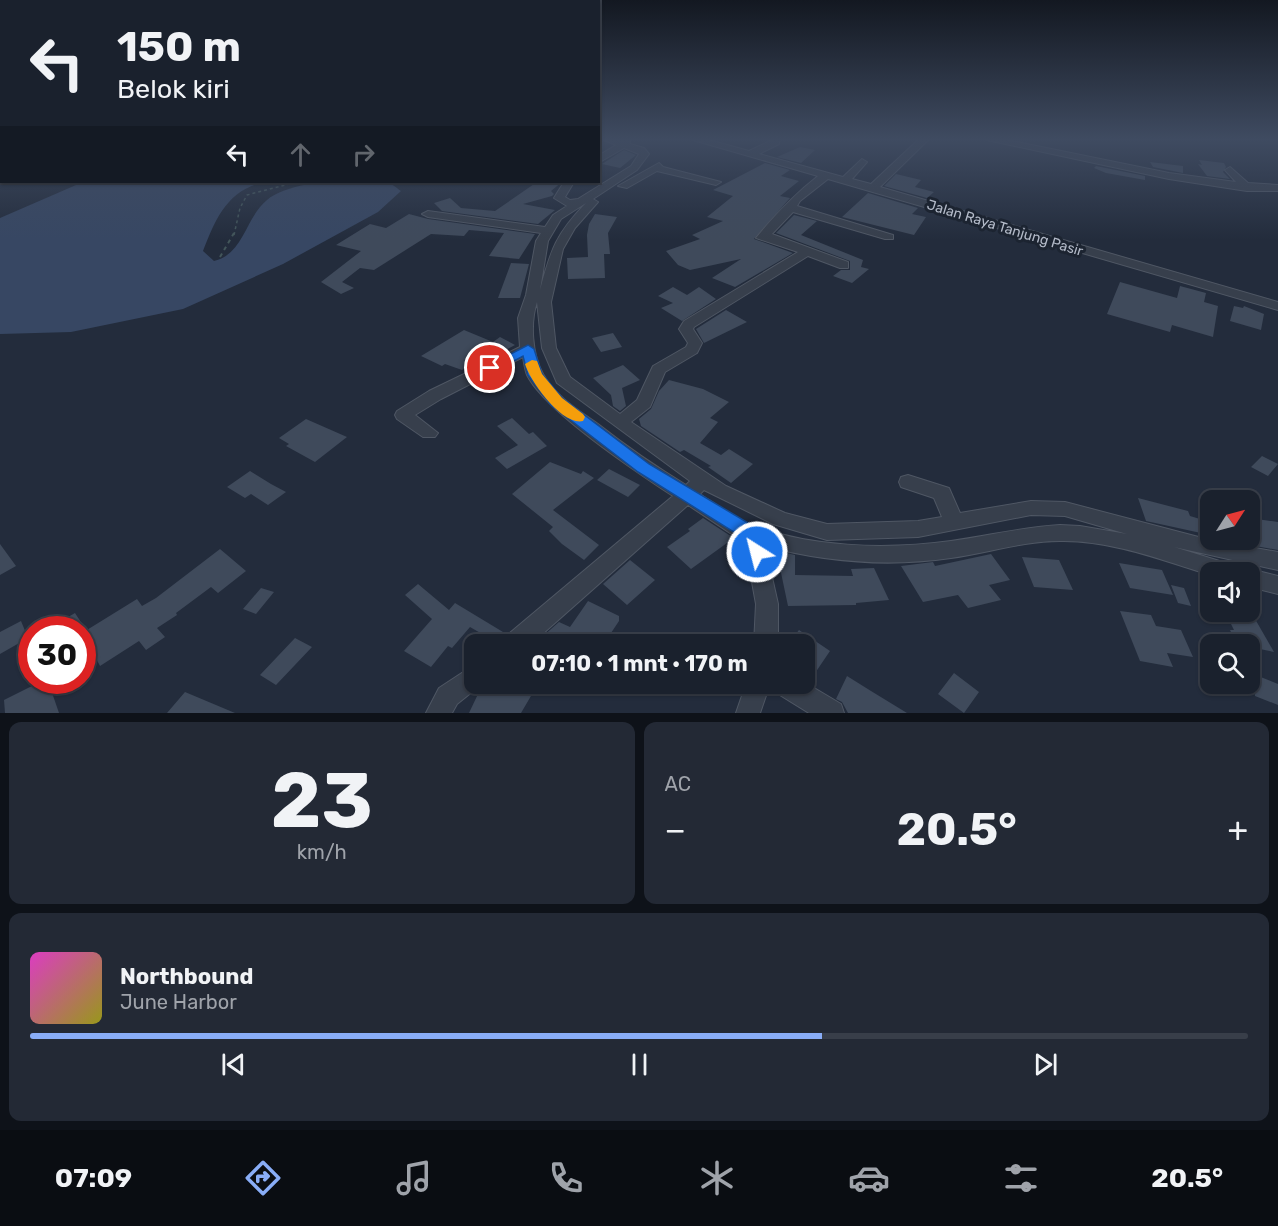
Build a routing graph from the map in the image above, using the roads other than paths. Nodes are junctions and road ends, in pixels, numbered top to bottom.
1 (626, 173) edge
2 (645, 173) edge
3 (682, 173) edge
4 (815, 173) edge
5 (852, 173) edge
6 (889, 173) edge
7 (1144, 173) edge
8 (1233, 173) edge
9 (825, 176) junction
10 (845, 181) junction
11 (716, 182) dead end
12 (568, 183) edge
13 (873, 188) junction
14 (1247, 188) junction
15 (1278, 188) edge
16 (583, 203) junction
17 (791, 208) junction
18 (428, 214) dead end
19 (550, 231) junction
20 (888, 237) dead end
21 (807, 251) junction
22 (844, 265) dead end
23 (1278, 306) edge
24 (528, 349) junction
25 (620, 422) junction
26 (429, 433) dead end
27 (908, 482) dead end
28 (696, 487) junction
29 (954, 522) junction
30 (753, 535) junction
31 (1278, 561) edge
32 (1200, 564) edge
33 (1260, 580) edge
34 (1278, 585) edge
35 (526, 634) edge
36 (766, 634) edge
37 (464, 684) edge
38 (755, 694) edge
39 (800, 694) edge
40 (438, 713) edge
41 (748, 713) edge
42 (831, 713) edge

1 - 16 street
2 - 16 street
3 - 11 street
4 - 9 street, Jalan Raya Tanjung Pasir
5 - 10 street
6 - 13 street
7 - 14 street
8 - 14 street
9 - 10 street, Jalan Raya Tanjung Pasir
9 - 17 street
10 - 13 street, Jalan Raya Tanjung Pasir
12 - 16 street
13 - 23 street, Jalan Raya Tanjung Pasir
14 - 15 street
16 - 19 street
16 - 25 street
17 - 20 street
17 - 21 street
18 - 19 street
19 - 24 street
21 - 22 street
21 - 25 street
24 - 26 street
24 - 28 street
25 - 28 street
27 - 29 street
28 - 29 street
28 - 30 street
28 - 35 street
29 - 31 street
30 - 32 street
30 - 36 street
33 - 34 street
37 - 40 street
38 - 41 street
39 - 42 street

